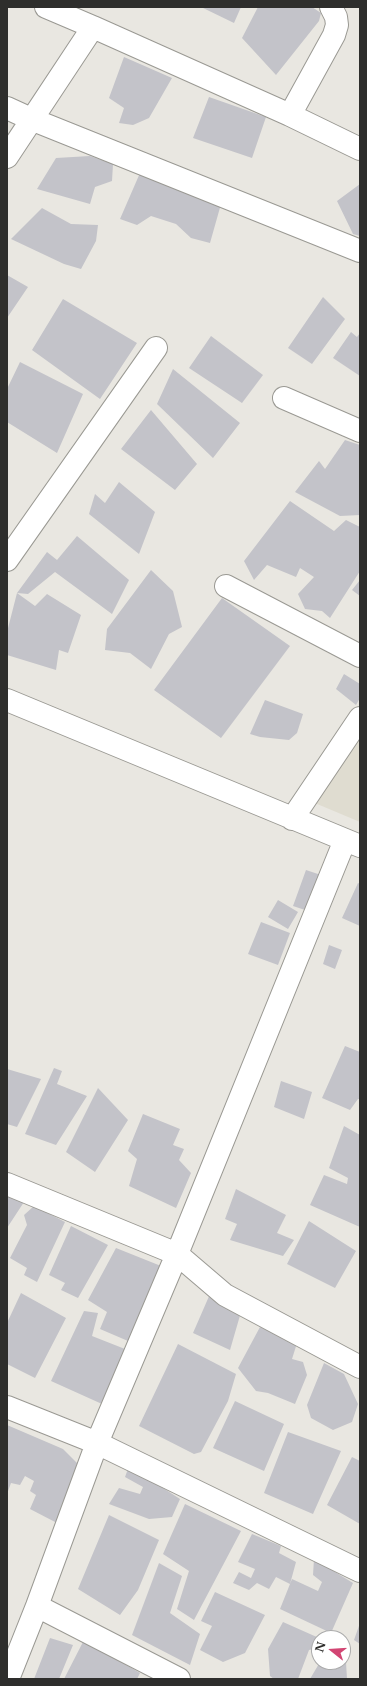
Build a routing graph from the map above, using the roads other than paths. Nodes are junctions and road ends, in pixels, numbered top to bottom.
1 (46, 7) edge
2 (331, 7) edge
3 (93, 27) junction
4 (7, 108) edge
5 (290, 115) junction
6 (31, 119) junction
7 (360, 149) edge
8 (7, 157) edge
9 (360, 251) edge
10 (156, 348) dead end
11 (284, 398) dead end
12 (360, 431) edge
13 (7, 560) edge
14 (226, 586) dead end
15 (360, 656) edge
16 (7, 700) edge
17 (360, 718) edge
18 (292, 819) junction
19 (353, 843) edge
20 (7, 1184) edge
21 (178, 1254) junction
22 (360, 1368) edge
23 (7, 1407) edge
24 (97, 1443) junction
25 (360, 1571) edge
26 (37, 1606) junction
27 (8, 1679) edge
28 (179, 1679) edge

1 - 3 street
2 - 5 street
3 - 5 street
3 - 6 street
4 - 6 street
5 - 7 street
6 - 8 street
6 - 9 street
10 - 13 street
11 - 12 street
14 - 15 street
16 - 18 street
17 - 18 street
18 - 19 street
19 - 21 street
20 - 21 street
21 - 22 street
21 - 24 street
23 - 24 street
24 - 25 street
24 - 26 street
26 - 27 street
26 - 28 street

